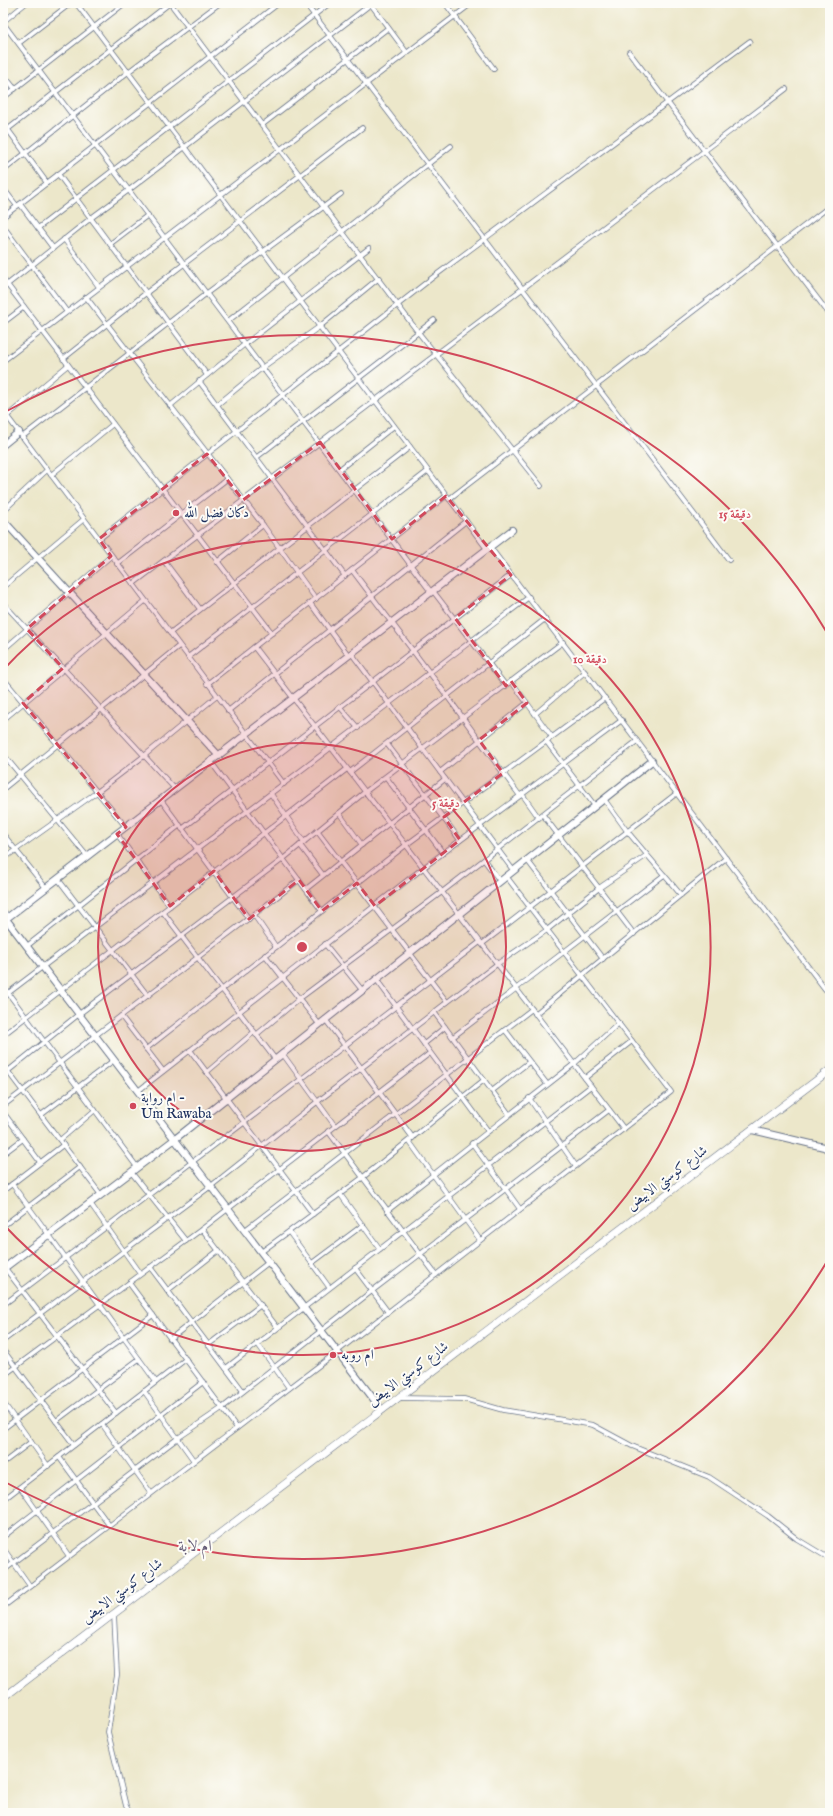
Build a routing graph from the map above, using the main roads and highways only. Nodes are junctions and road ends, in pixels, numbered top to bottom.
1 (830, 1070) edge
2 (3, 1698) edge

1 - 2 highway, شارع كوستي الابيض

